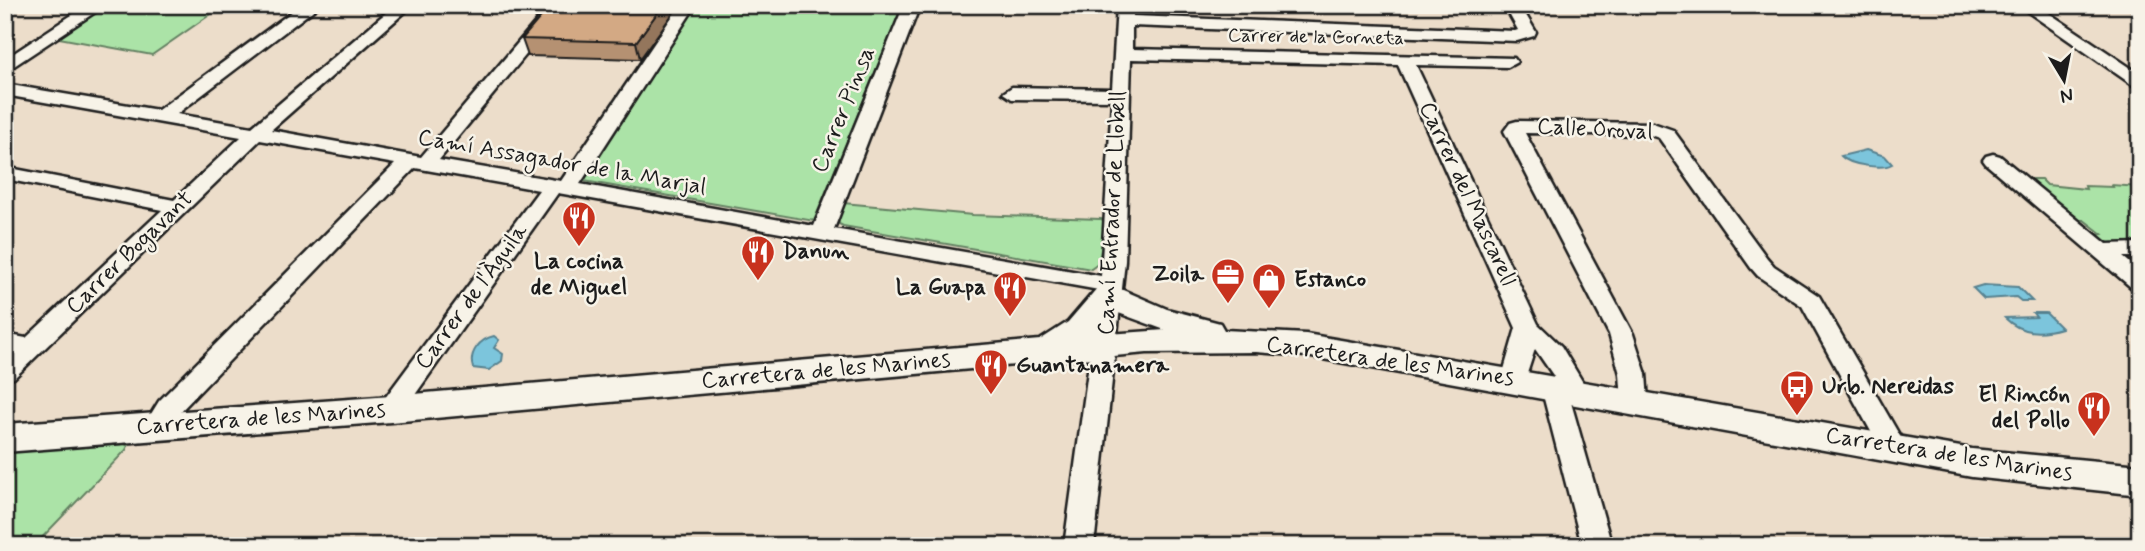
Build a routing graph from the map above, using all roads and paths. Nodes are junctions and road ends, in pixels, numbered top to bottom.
1 (98, 5) edge
2 (312, 5) edge
3 (405, 5) edge
4 (559, 5) edge
5 (688, 5) edge
6 (912, 5) edge
7 (1512, 5) edge
8 (2026, 5) edge
9 (1125, 13) edge
10 (1123, 54) junction
11 (1405, 60) junction
12 (1508, 62) dead end
13 (5, 67) edge
14 (2140, 82) edge
15 (5, 89) edge
16 (1012, 93) dead end
17 (1120, 95) junction
18 (162, 117) junction
19 (256, 134) junction
20 (1993, 160) dead end
21 (417, 163) junction
22 (5, 173) edge
23 (560, 187) junction
24 (178, 207) junction
25 (821, 234) junction
26 (2140, 250) edge
27 (2102, 251) junction
28 (2140, 283) edge
29 (1110, 290) junction
30 (1528, 328) junction
31 (1256, 341) junction
32 (5, 342) edge
33 (1105, 345) junction
34 (32, 347) junction
35 (1048, 351) junction
36 (5, 372) edge
37 (1514, 380) junction
38 (1565, 389) junction
39 (1634, 401) junction
40 (391, 409) junction
41 (156, 427) junction
42 (5, 438) edge
43 (1895, 450) junction
44 (2140, 480) edge
45 (1079, 546) edge
46 (1597, 546) edge

1 - 13 street
2 - 18 street
3 - 19 street, Carrer Bogavant
4 - 21 street
5 - 23 street, Carrer de l'Àguila
6 - 25 street, Carrer Pinsa
7 - 9 street
8 - 14 street
9 - 10 street, Camí Entrador de Llobell
10 - 11 street, Carrer de la Corneta
10 - 17 street, Camí Entrador de Llobell
11 - 12 street, Carrer de la Corneta
11 - 30 street, Carrer del Mascarell
15 - 18 street, Camí Assagador de la Marjal
16 - 17 street
17 - 29 street, Camí Entrador de Llobell
18 - 19 street, Camí Assagador de la Marjal
19 - 21 street, Camí Assagador de la Marjal
19 - 24 street, Carrer Bogavant
20 - 27 street
21 - 23 street, Camí Assagador de la Marjal
21 - 41 street
22 - 24 street
23 - 25 street, Camí Assagador de la Marjal
23 - 40 street, Carrer de l'Àguila
24 - 34 street, Carrer Bogavant
25 - 29 street, Camí Assagador de la Marjal
26 - 27 street
27 - 28 street
29 - 31 main road
29 - 33 street, Camí Entrador de Llobell
29 - 35 main road
30 - 37 street
30 - 38 street, Carrer del Mascarell
31 - 33 main road, Carretera de les Marines
31 - 37 main road, Carretera de les Marines
32 - 34 street
33 - 35 main road, Carretera de les Marines
33 - 45 street, Camí Entrador de Llobell
34 - 36 street, Carrer Bogavant
35 - 40 main road, Carretera de les Marines
37 - 38 main road, Carretera de les Marines
38 - 39 main road, Carretera de les Marines
38 - 46 street, Carrer del Mascarell
39 - 43 main road, Carretera de les Marines
39 - 43 street, Calle Oroval
40 - 41 main road, Carretera de les Marines
41 - 42 main road, Carretera de les Marines
43 - 44 main road, Carretera de les Marines

